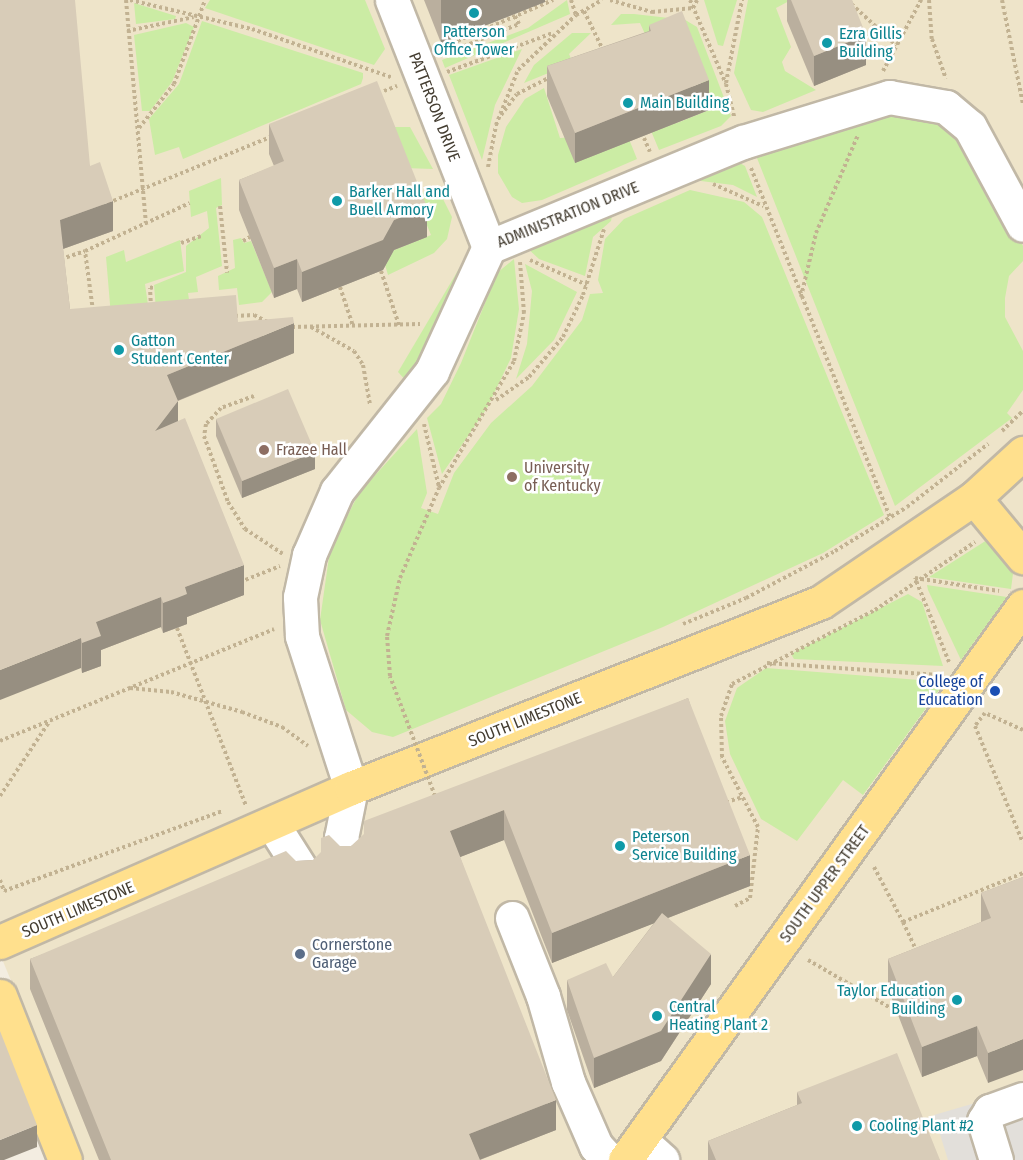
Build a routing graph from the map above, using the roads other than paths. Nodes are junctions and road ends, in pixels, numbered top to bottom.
1 (392, 0) edge
2 (1023, 225) edge
3 (489, 247) junction
4 (1023, 453) edge
5 (974, 498) junction
6 (1023, 557) edge
7 (1016, 599) edge
8 (351, 788) junction
9 (257, 815) junction
10 (346, 858) edge
11 (304, 874) edge
12 (512, 918) dead end
13 (0, 942) edge
14 (0, 996) edge
15 (1023, 1099) edge
16 (643, 1153) edge
17 (65, 1160) edge
18 (609, 1160) edge
19 (996, 1160) edge

1 - 3 street, PATTERSON DRIVE
2 - 3 street, ADMINISTRATION DRIVE
3 - 8 street, ADMINISTRATION DRIVE
4 - 5 main road, SOUTH LIMESTONE
5 - 6 main road
5 - 8 main road, SOUTH LIMESTONE
7 - 16 main road, SOUTH UPPER STREET
8 - 9 main road, SOUTH LIMESTONE
8 - 10 street
9 - 11 street
9 - 13 main road, SOUTH LIMESTONE
12 - 18 street
14 - 17 main road
15 - 19 street

